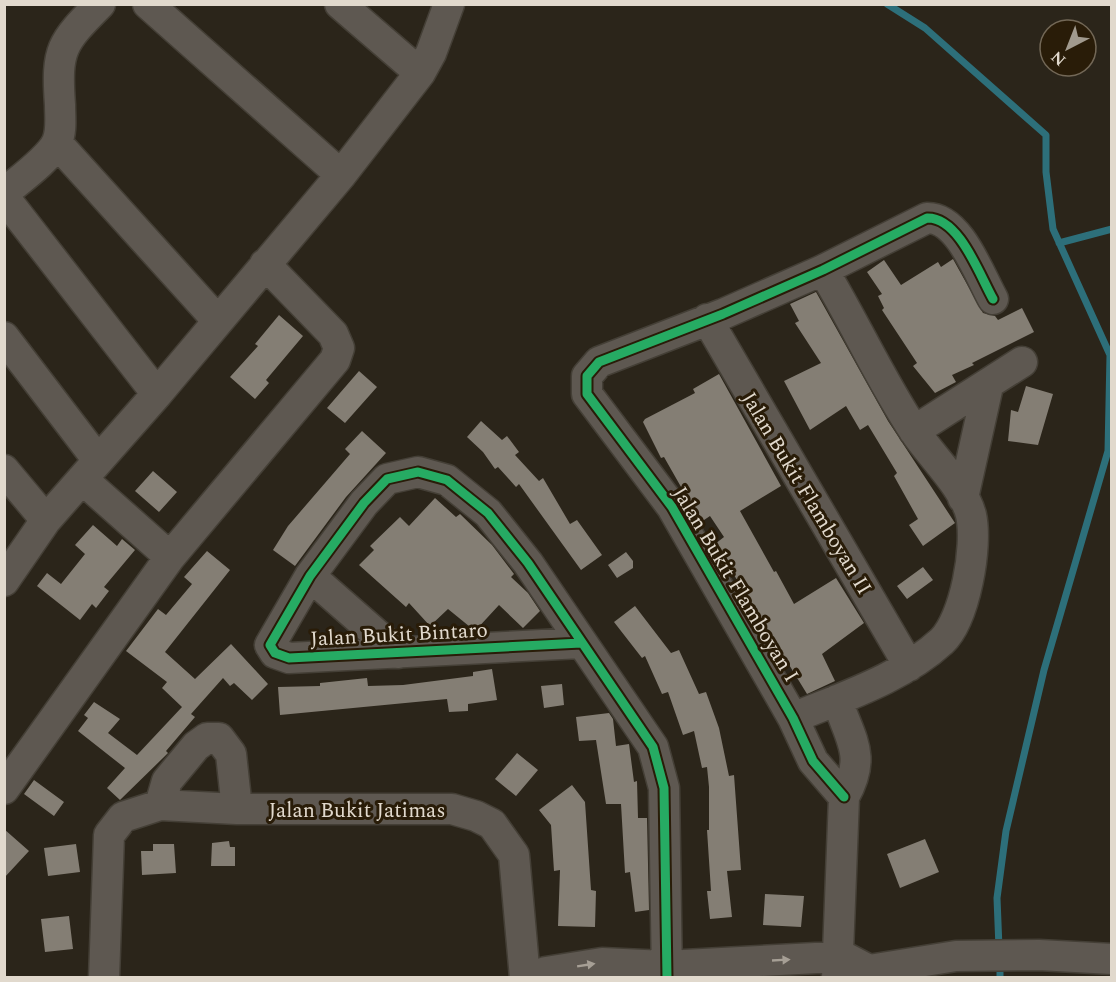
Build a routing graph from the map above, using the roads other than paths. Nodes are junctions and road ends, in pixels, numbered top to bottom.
1 (100, 4) edge
2 (148, 4) edge
3 (340, 4) edge
4 (449, 4) edge
5 (420, 73) junction
6 (57, 143) junction
7 (340, 175) junction
8 (4, 195) edge
9 (265, 264) junction
10 (823, 270) junction
11 (993, 299) dead end
12 (707, 319) junction
13 (218, 321) junction
14 (4, 337) edge
15 (1022, 363) dead end
16 (988, 386) junction
17 (157, 394) junction
18 (914, 431) junction
19 (90, 469) junction
20 (4, 470) edge
21 (963, 498) junction
22 (46, 520) junction
23 (170, 557) junction
24 (310, 576) junction
25 (4, 581) edge
26 (581, 643) junction
27 (398, 653) junction
28 (909, 666) junction
29 (837, 700) junction
30 (793, 718) junction
31 (4, 789) edge
32 (844, 797) junction
33 (160, 805) junction
34 (237, 809) junction
35 (1112, 959) edge
36 (666, 962) edge
37 (949, 964) edge
38 (848, 971) edge
39 (104, 978) edge
40 (525, 978) edge
41 (529, 978) edge

1 - 6 street
2 - 7 street
3 - 5 street
4 - 5 street
5 - 7 street
6 - 8 street
6 - 13 street
7 - 9 street
8 - 17 street
9 - 13 street
9 - 23 street
10 - 11 street
10 - 12 street
10 - 18 street
12 - 28 street, Jalan Bukit Flamboyan II
12 - 30 street, Jalan Bukit Flamboyan I
13 - 17 street
14 - 19 street
15 - 16 street
16 - 18 street
16 - 21 street
17 - 19 street
18 - 21 street
19 - 22 street
19 - 23 street
20 - 22 street
21 - 28 street
22 - 25 street
23 - 31 street
24 - 26 street, Jalan Bukit Bintaro
24 - 27 street, Jalan Bukit Bintaro
24 - 27 street, Jalan Bukit Bintaro
26 - 27 street, Jalan Bukit Bintaro
26 - 36 street, Jalan Bukit Bintaro
28 - 29 street
29 - 30 street
29 - 32 street
30 - 32 street, Jalan Bukit Flamboyan I
32 - 38 street
33 - 34 street, Jalan Bukit Jatimas
33 - 34 street, Jalan Bukit Jatimas
33 - 39 street, Jalan Bukit Jatimas
34 - 40 street, Jalan Bukit Jatimas
35 - 37 street
36 -> 38 street
41 -> 36 street
37 - 38 street

